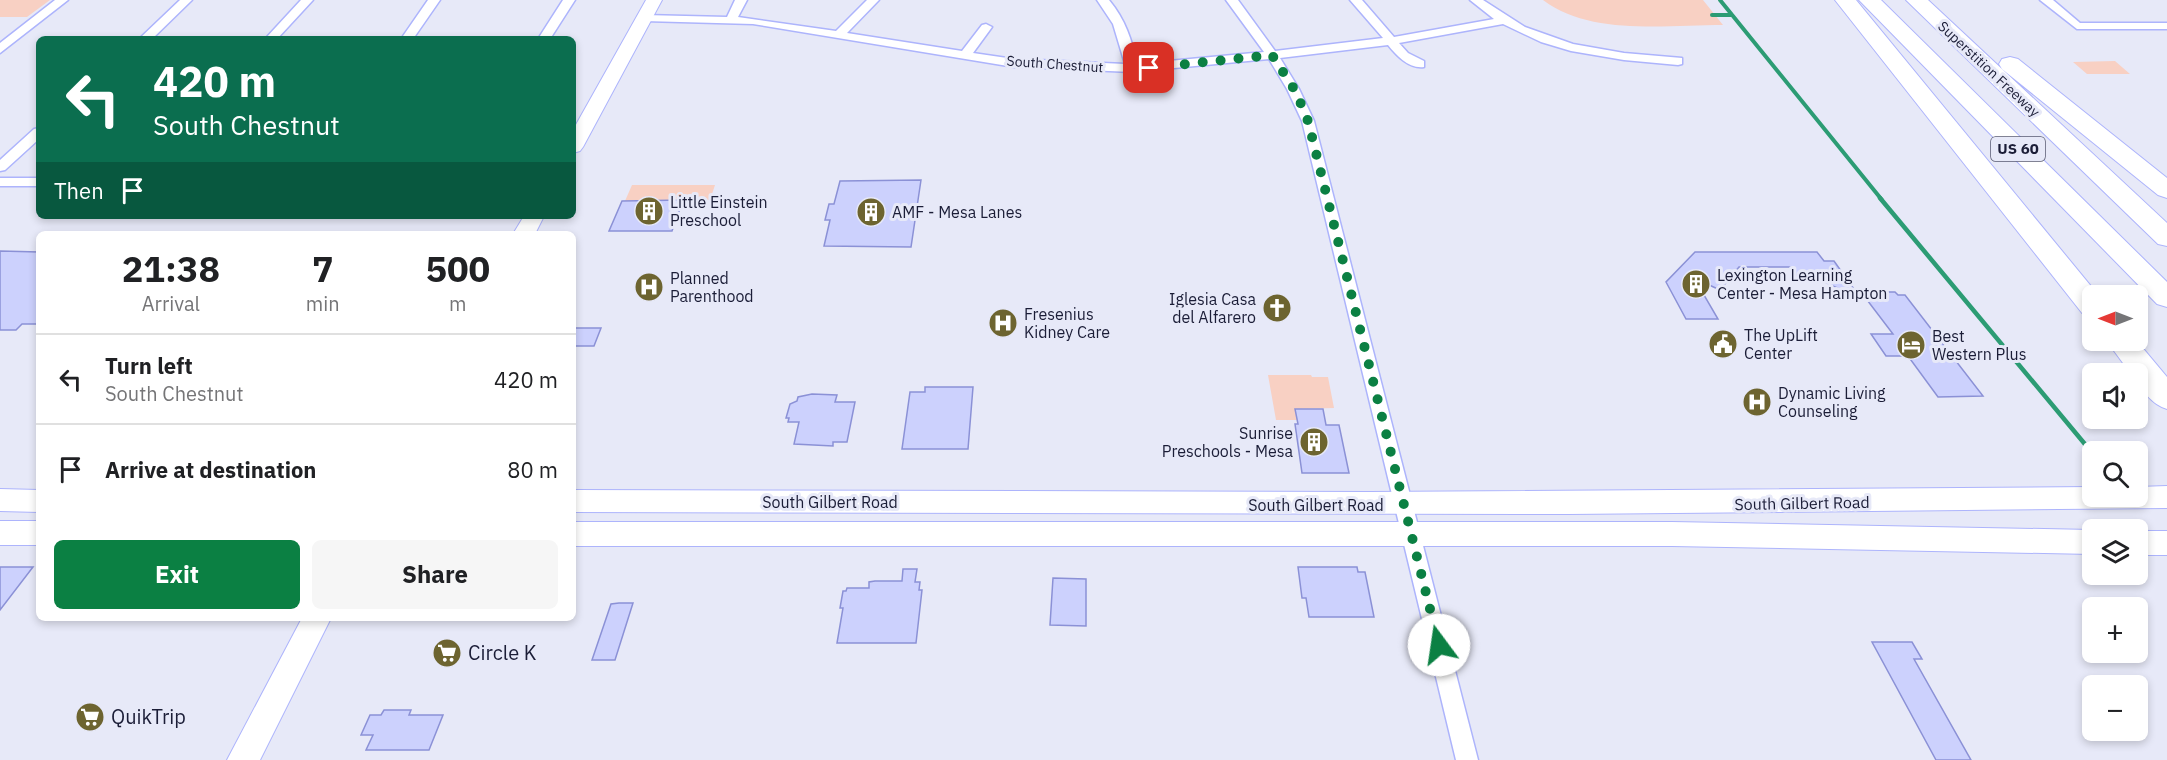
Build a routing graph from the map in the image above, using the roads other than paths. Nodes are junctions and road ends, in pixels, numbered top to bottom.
1 (63, 0) edge
2 (186, 0) edge
3 (308, 0) edge
4 (434, 0) edge
5 (569, 0) edge
6 (654, 0) edge
7 (741, 0) edge
8 (873, 0) edge
9 (1102, 0) edge
10 (1232, 0) edge
11 (1356, 0) edge
12 (1476, 0) edge
13 (1845, 0) edge
14 (1869, 0) edge
15 (1916, 0) edge
16 (1935, 0) edge
17 (2046, 0) edge
18 (644, 18) junction
19 (731, 20) junction
20 (1502, 21) junction
21 (2167, 26) edge
22 (986, 27) dead end
23 (840, 33) junction
24 (148, 36) edge
25 (274, 36) edge
26 (409, 36) edge
27 (546, 36) edge
28 (1390, 41) junction
29 (0, 49) edge
30 (1272, 55) junction
31 (965, 56) junction
32 (1678, 61) dead end
33 (1420, 64) dead end
34 (1132, 68) junction
35 (36, 135) edge
36 (576, 142) edge
37 (0, 167) edge
38 (0, 182) edge
39 (36, 182) edge
40 (2167, 190) edge
41 (2167, 238) edge
42 (2082, 294) edge
43 (2167, 298) edge
44 (2129, 351) edge
45 (2167, 398) edge
46 (2167, 497) edge
47 (0, 501) edge
48 (36, 501) edge
49 (576, 501) edge
50 (1404, 505) junction
51 (0, 533) edge
52 (36, 533) edge
53 (576, 534) edge
54 (1411, 534) junction
55 (2082, 542) edge
56 (2148, 543) edge
57 (2167, 543) edge
58 (315, 621) edge
59 (243, 760) edge
60 (1467, 760) edge

1 - 29 street
2 - 24 street
3 - 25 street
4 - 26 street
5 - 27 street
6 - 18 main road
7 - 19 street
8 - 23 street
9 - 34 street
10 - 30 street
11 - 28 street
12 - 20 street
13 - 42 highway
14 - 43 highway, US 60
15 - 41 highway, Superstition Freeway / US 60
16 - 40 highway
17 - 21 street
18 - 19 street, South Chestnut
18 - 36 main road
19 - 23 street, South Chestnut
20 - 28 street, South Chestnut
20 - 32 street
22 - 31 street
23 - 31 street, South Chestnut
28 - 30 street, South Chestnut
28 - 33 street
30 - 34 street, South Chestnut
30 - 50 street
31 - 34 street, South Chestnut
35 - 37 street
38 - 39 street
44 - 45 highway
46 - 50 main road, South Gilbert Road
47 - 48 main road
49 - 50 main road, South Gilbert Road
50 - 54 street
51 - 52 main road
53 - 54 main road, South Gilbert Road
54 - 55 main road, South Gilbert Road
54 - 60 street
56 - 57 main road
58 - 59 main road

